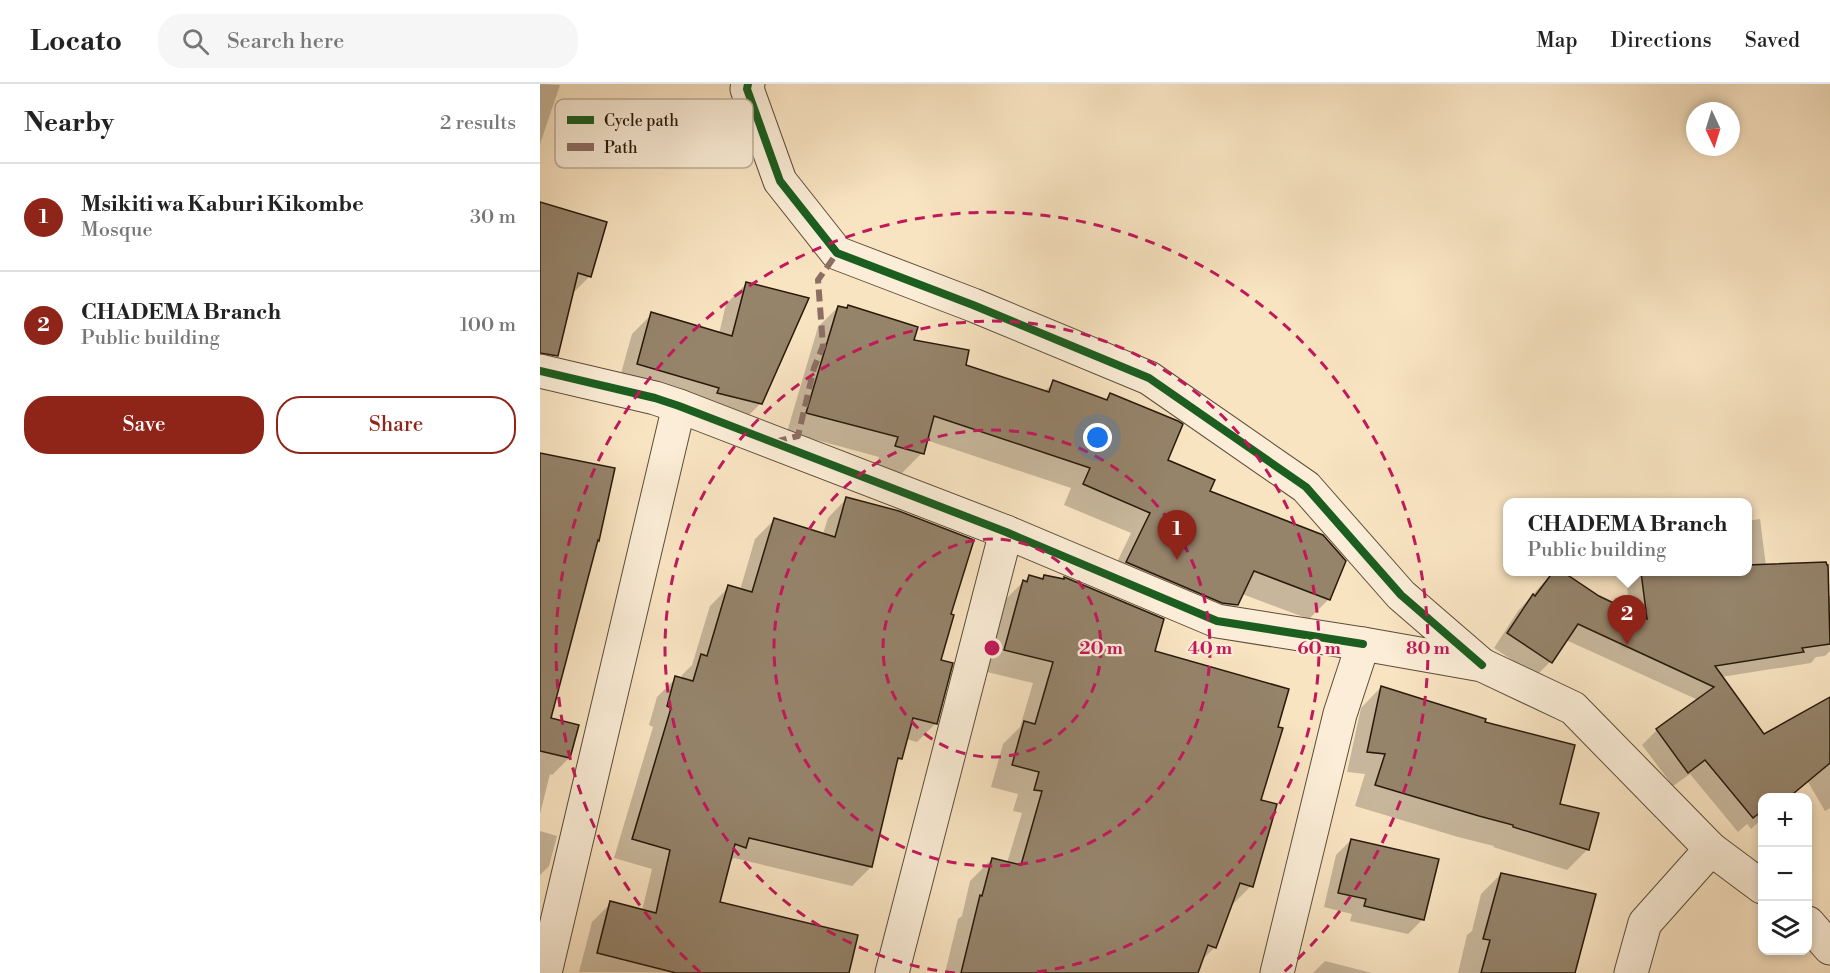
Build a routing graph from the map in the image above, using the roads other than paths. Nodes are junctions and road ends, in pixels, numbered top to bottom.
1 (753, 115) edge
2 (540, 371) edge
3 (679, 406) junction
4 (1006, 532) junction
5 (1363, 644) junction
6 (1482, 665) junction
7 (1711, 849) junction
8 (1758, 883) edge
9 (1812, 928) edge
10 (1830, 948) edge
11 (545, 973) edge
12 (892, 973) edge
13 (1277, 973) edge
14 (1631, 973) edge

1 - 6 street
2 - 3 street
3 - 4 street
3 - 11 street
4 - 5 street
4 - 12 street
5 - 6 street
5 - 13 street
6 - 7 street
7 - 8 street
7 - 14 street
9 - 10 street

